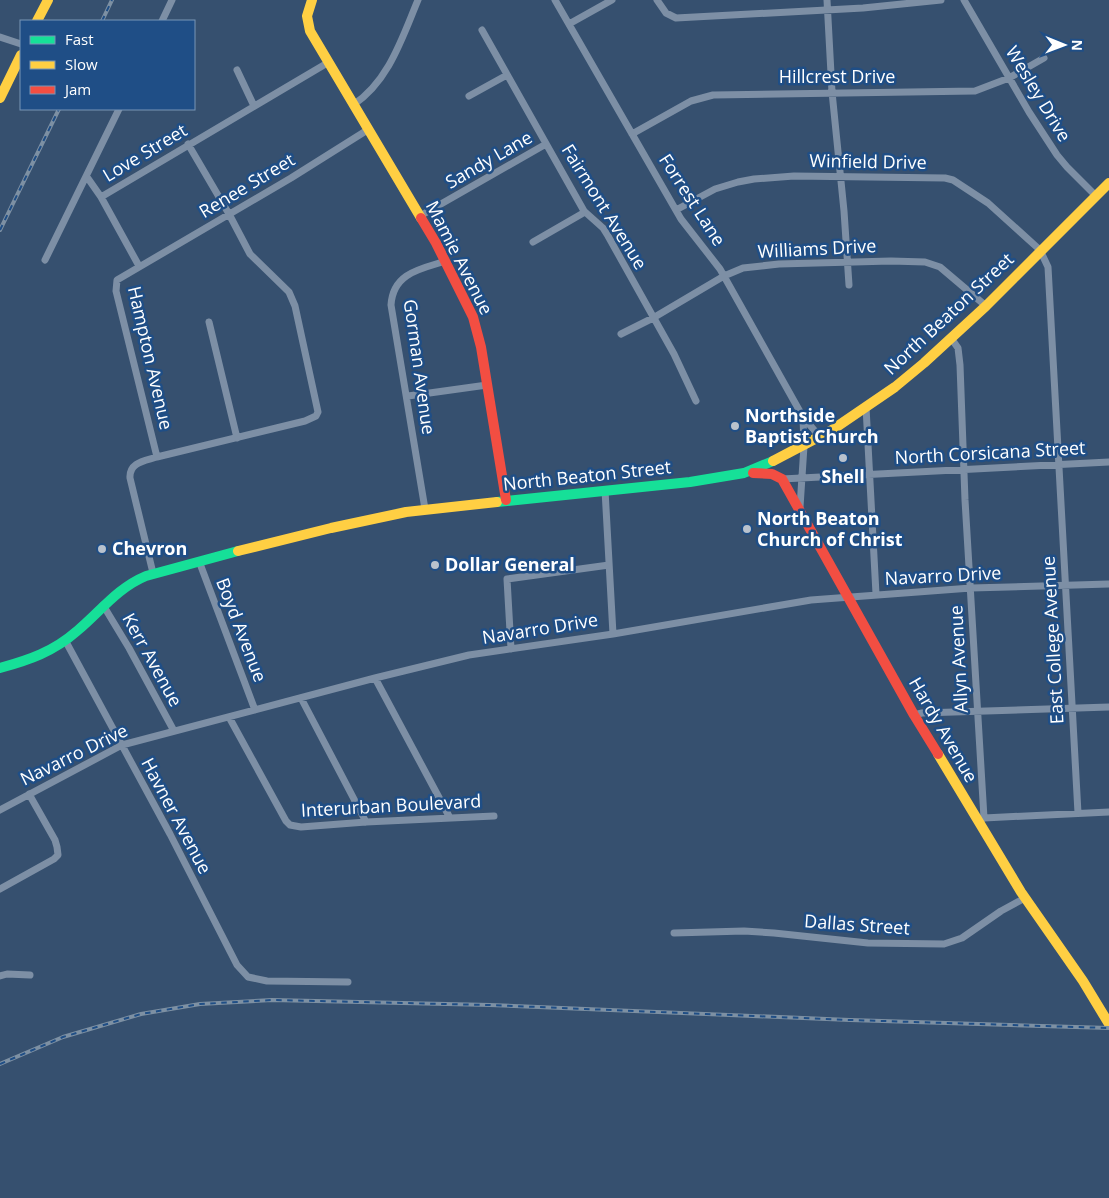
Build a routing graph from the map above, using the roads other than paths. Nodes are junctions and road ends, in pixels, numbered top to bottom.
1 (48, 0) edge
2 (172, 0) edge
3 (312, 0) edge
4 (418, 0) edge
5 (555, 0) edge
6 (612, 0) edge
7 (658, 0) edge
8 (827, 0) edge
9 (941, 0) edge
10 (964, 0) edge
11 (828, 10) junction
12 (38, 20) edge
13 (162, 20) edge
14 (569, 24) junction
15 (482, 30) dead end
16 (0, 37) edge
17 (20, 44) edge
18 (20, 57) edge
19 (1044, 58) dead end
20 (328, 62) junction
21 (236, 70) dead end
22 (507, 75) junction
23 (1009, 78) junction
24 (832, 92) junction
25 (469, 96) dead end
26 (0, 98) edge
27 (353, 105) junction
28 (254, 106) junction
29 (120, 110) edge
30 (369, 129) junction
31 (632, 134) junction
32 (188, 144) junction
33 (546, 144) junction
34 (87, 177) junction
35 (840, 177) junction
36 (1109, 183) edge
37 (1096, 196) junction
38 (100, 197) junction
39 (676, 210) junction
40 (585, 212) junction
41 (229, 214) junction
42 (420, 216) junction
43 (533, 242) dead end
44 (1040, 250) junction
45 (45, 260) dead end
46 (446, 261) junction
47 (848, 262) junction
48 (139, 266) junction
49 (724, 276) junction
50 (849, 285) dead end
51 (986, 306) junction
52 (653, 318) junction
53 (209, 322) dead end
54 (621, 334) dead end
55 (951, 338) junction
56 (487, 385) junction
57 (408, 396) junction
58 (696, 401) dead end
59 (866, 407) junction
60 (802, 417) junction
61 (820, 437) junction
62 (237, 438) junction
63 (804, 446) junction
64 (157, 457) junction
65 (1109, 462) edge
66 (1059, 465) junction
67 (964, 469) junction
68 (744, 473) junction
69 (870, 474) junction
70 (801, 478) junction
71 (782, 479) junction
72 (605, 490) junction
73 (506, 500) junction
74 (425, 509) junction
75 (800, 512) junction
76 (199, 561) junction
77 (609, 565) junction
78 (153, 573) junction
79 (1109, 584) edge
80 (1066, 586) junction
81 (971, 588) junction
82 (876, 594) junction
83 (847, 596) junction
84 (103, 605) junction
85 (613, 634) junction
86 (65, 640) junction
87 (511, 649) junction
88 (0, 668) edge
89 (375, 678) junction
90 (301, 698) junction
91 (1109, 707) edge
92 (1072, 708) junction
93 (255, 710) junction
94 (977, 711) junction
95 (914, 715) junction
96 (229, 717) junction
97 (174, 731) junction
98 (122, 745) junction
99 (30, 794) junction
100 (0, 810) edge
101 (1109, 812) edge
102 (1078, 813) junction
103 (494, 816) dead end
104 (450, 818) junction
105 (981, 820) junction
106 (366, 822) junction
107 (0, 889) edge
108 (1025, 898) junction
109 (674, 934) dead end
110 (30, 975) dead end
111 (0, 976) edge
112 (348, 982) dead end
113 (1109, 1024) edge

1 - 12 street
2 - 13 street
3 - 20 street, Mamie Avenue
4 - 27 street
5 - 14 street, Forrest Lane
6 - 14 street
7 - 11 street
8 - 11 street
9 - 11 street
10 - 23 street, Wesley Drive
11 - 24 street
14 - 31 street, Forrest Lane
15 - 22 street, Fairmont Avenue
16 - 17 street
18 - 26 street
19 - 23 street, Hillcrest Drive
20 - 27 street, Mamie Avenue
20 - 28 street, Love Street
21 - 28 street
22 - 25 street
22 - 33 street, Fairmont Avenue
23 - 24 street, Hillcrest Drive
23 - 37 street, Wesley Drive
24 - 31 street, Hillcrest Drive
24 - 35 street
27 - 30 street, Mamie Avenue
28 - 32 street, Love Street
29 - 34 street
30 - 41 street, Renee Street
30 - 42 street, Mamie Avenue
31 - 39 street, Forrest Lane
32 - 38 street, Love Street
32 - 41 street
33 - 40 street, Fairmont Avenue
33 - 42 street, Sandy Lane
34 - 38 street, Love Street
34 - 45 street
35 - 39 street, Winfield Drive
35 - 44 street, Winfield Drive
35 - 47 street
36 - 37 street, North Beaton Street
37 - 44 street, North Beaton Street
38 - 48 street, Hampton Avenue
39 - 49 street, Forrest Lane
40 - 43 street
40 - 52 street, Fairmont Avenue
41 - 48 street, Renee Street
41 - 62 street
42 - 46 street, Mamie Avenue
44 - 51 street, North Beaton Street
44 - 66 street, East College Avenue
46 - 56 street, Mamie Avenue
46 - 57 street, Gorman Avenue
47 - 49 street, Williams Drive
47 - 50 street
47 - 51 street, Williams Drive
48 - 64 street, Hampton Avenue
49 - 52 street, Williams Drive
49 - 60 street, Forrest Lane
51 - 55 street, North Beaton Street
52 - 54 street, Williams Drive
52 - 58 street, Fairmont Avenue
53 - 62 street
55 - 59 street, North Beaton Street
55 - 67 street, Allyn Avenue
56 - 57 street
56 - 73 street, Mamie Avenue
57 - 74 street, Gorman Avenue
59 - 61 street, North Beaton Street
59 - 69 street
60 - 61 street, Forrest Lane
60 - 63 street, Forrest Lane
61 - 63 street, North Beaton Street
62 - 64 street
63 - 68 street, North Beaton Street
63 - 70 street, Forrest Lane
64 - 78 street
65 - 66 street, North Corsicana Street
66 - 67 street, North Corsicana Street
66 - 80 street, East College Avenue
67 - 69 street, North Corsicana Street
67 - 81 street, Allyn Avenue
68 - 71 street
68 - 72 street, North Beaton Street
69 - 70 street, North Corsicana Street
69 - 82 street
70 - 71 street, North Corsicana Street
70 - 75 street, Forrest Lane
71 - 75 street, Hardy Avenue
72 - 73 street, North Beaton Street
72 - 77 street
73 - 74 street, North Beaton Street
74 - 76 street, North Beaton Street
75 - 83 street, Hardy Avenue
76 - 78 street, North Beaton Street
76 - 93 street, Boyd Avenue
77 - 85 street
77 - 87 street
78 - 84 street, North Beaton Street
79 - 80 street, Navarro Drive
80 - 81 street, Navarro Drive
80 - 92 street, East College Avenue
81 - 82 street, Navarro Drive
81 - 94 street, Allyn Avenue
82 - 83 street, Navarro Drive
83 - 85 street, Navarro Drive
83 - 95 street, Hardy Avenue
84 - 86 street, North Beaton Street
84 - 97 street, Kerr Avenue
85 - 87 street, Navarro Drive
86 - 88 street, North Beaton Street
86 - 98 street, Havner Avenue
87 - 89 street, Navarro Drive
89 - 90 street, Navarro Drive
89 - 104 street
90 - 93 street, Navarro Drive
90 - 106 street
91 - 92 street
92 - 94 street
92 - 102 street, East College Avenue
93 - 96 street, Navarro Drive
94 - 95 street
94 - 105 street, Allyn Avenue
95 - 105 street, Hardy Avenue
96 - 97 street, Navarro Drive
96 - 106 street, Interurban Boulevard
97 - 98 street, Navarro Drive
98 - 99 street, Navarro Drive
98 - 112 street, Havner Avenue
99 - 100 street, Navarro Drive
99 - 107 street
101 - 102 street
102 - 105 street
103 - 104 street, Interurban Boulevard
104 - 106 street, Interurban Boulevard
105 - 108 street, Hardy Avenue
108 - 109 street, Dallas Street
108 - 113 street, Hardy Avenue
110 - 111 street

